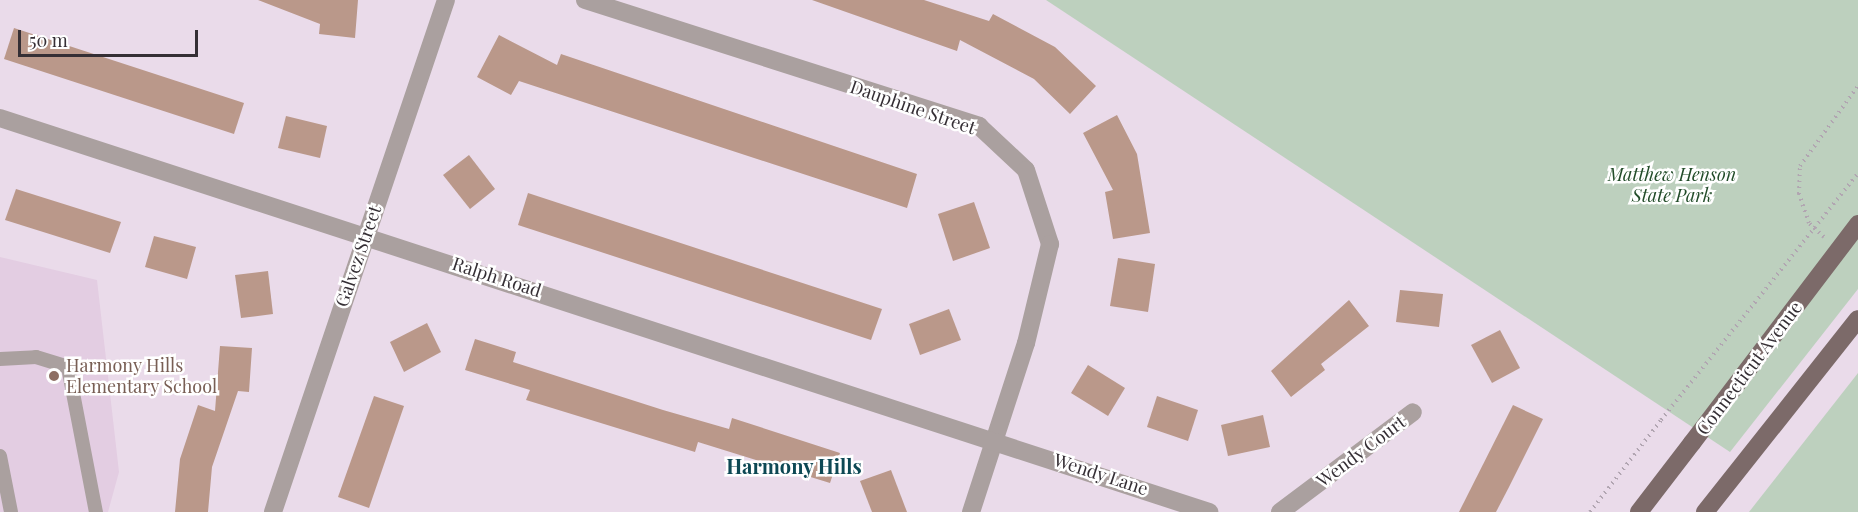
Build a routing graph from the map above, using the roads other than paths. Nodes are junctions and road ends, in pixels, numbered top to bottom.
1 (446, 0) edge
2 (585, 0) edge
3 (0, 118) edge
4 (1858, 224) edge
5 (365, 234) junction
6 (1858, 319) edge
7 (0, 359) edge
8 (1413, 412) dead end
9 (993, 439) junction
10 (0, 456) edge
11 (1711, 508) edge
12 (11, 512) edge
13 (96, 512) edge
14 (273, 512) edge
15 (971, 512) edge
16 (1209, 512) edge
17 (1280, 512) edge
18 (1639, 512) edge

1 - 5 street, Galvez Street
2 - 9 street, Dauphine Street
3 - 5 street, Ralph Road
4 - 18 main road, Connecticut Avenue, bridge
5 - 9 street, Ralph Road
5 - 14 street, Galvez Street
6 - 11 main road
7 - 13 lane
8 - 17 street, Wendy Court
9 - 15 street, Dauphine Street
9 - 16 street, Wendy Lane
10 - 12 lane

